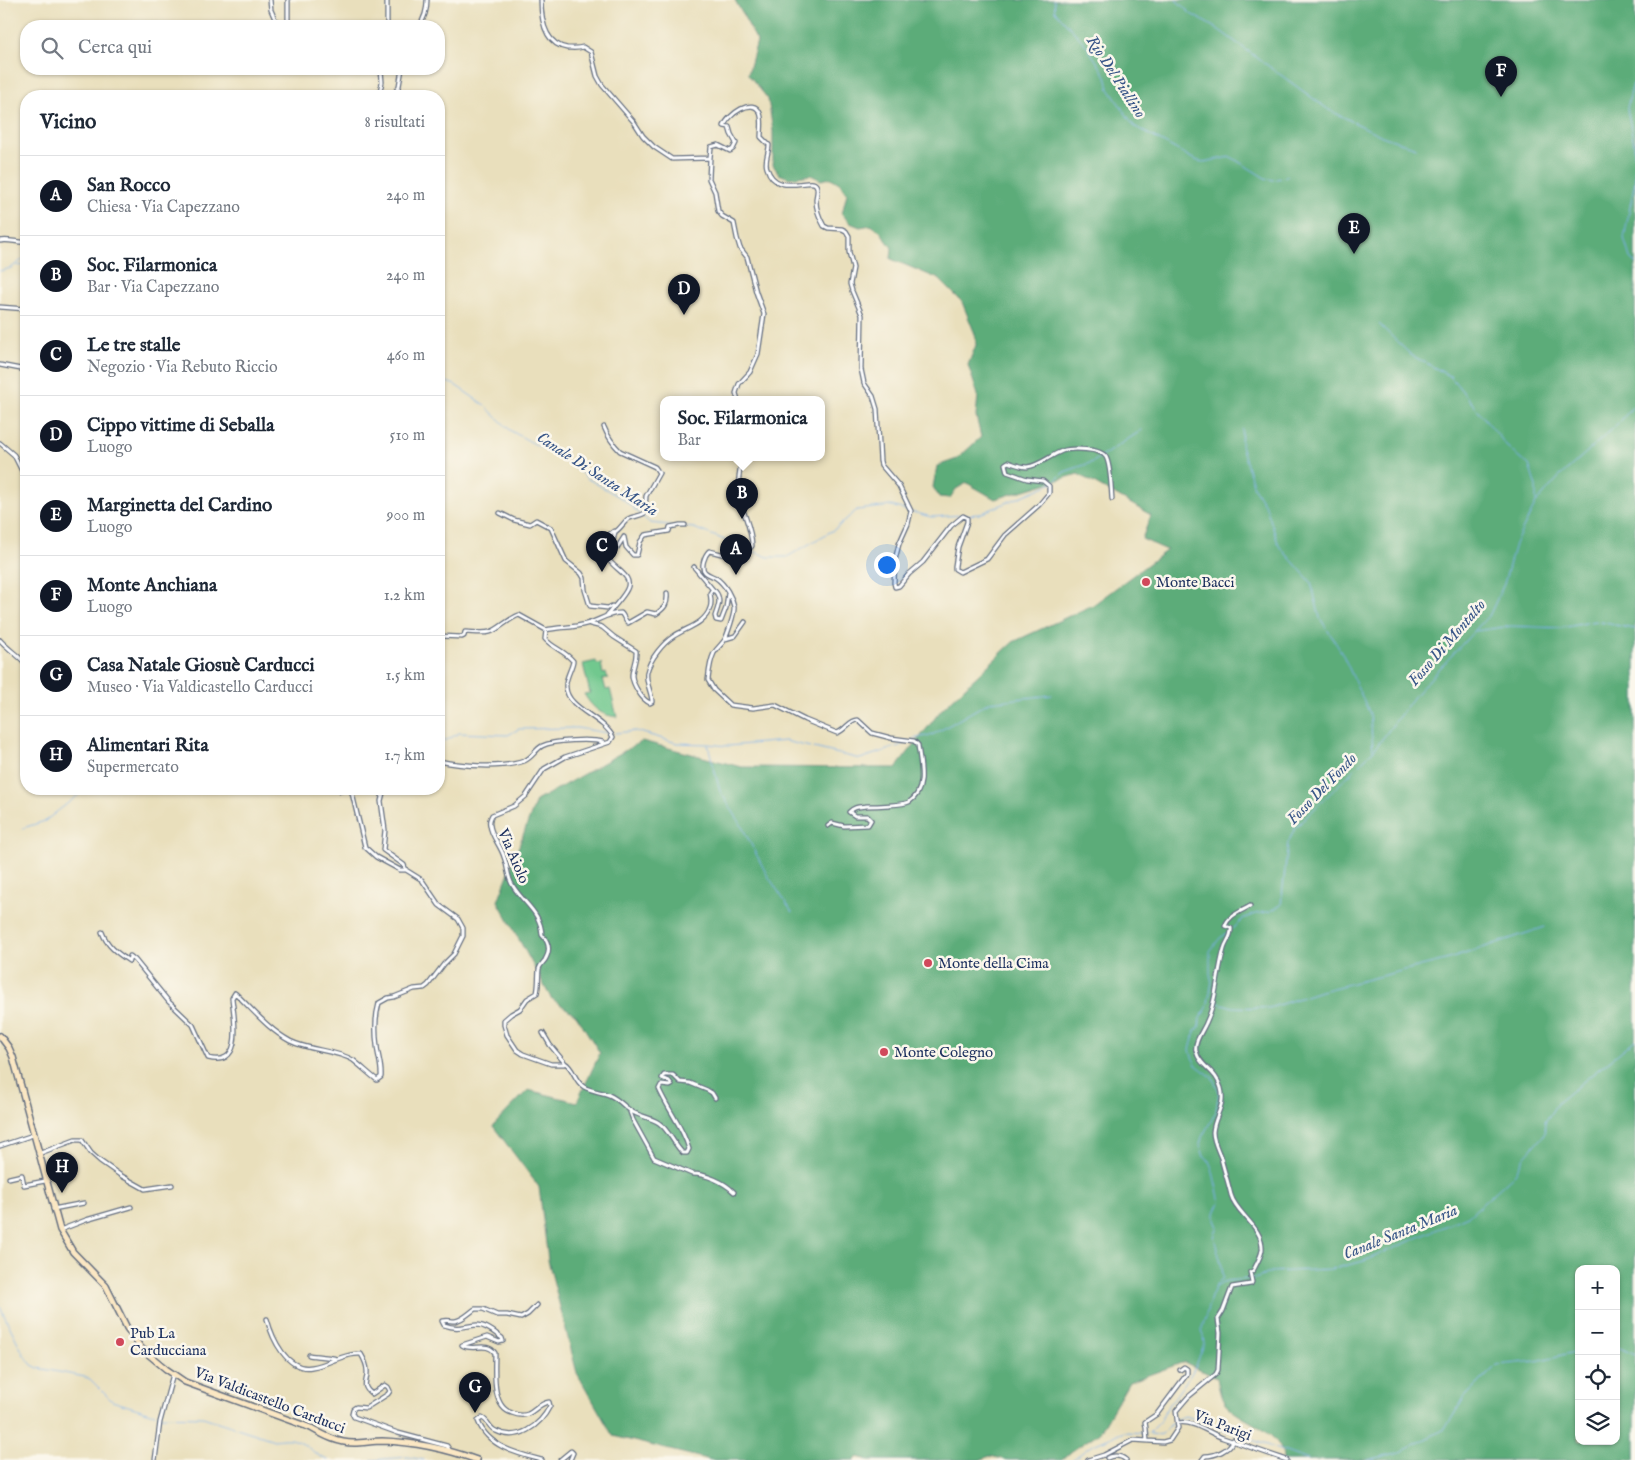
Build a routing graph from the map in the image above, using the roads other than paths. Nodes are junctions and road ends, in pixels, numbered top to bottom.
1 (270, 0) edge
2 (288, 0) edge
3 (387, 0) edge
4 (427, 0) edge
5 (541, 0) edge
6 (275, 20) edge
7 (288, 20) edge
8 (387, 20) edge
9 (423, 20) edge
10 (381, 75) edge
11 (401, 75) edge
12 (380, 90) edge
13 (397, 90) edge
14 (710, 158) junction
15 (0, 241) edge
16 (20, 242) edge
17 (0, 307) edge
18 (20, 309) edge
19 (0, 365) edge
20 (20, 369) edge
21 (737, 396) edge
22 (604, 427) dead end
23 (0, 443) edge
24 (741, 461) edge
25 (20, 467) edge
26 (1112, 499) dead end
27 (500, 513) dead end
28 (685, 525) dead end
29 (615, 532) junction
30 (694, 567) dead end
31 (714, 591) junction
32 (667, 592) dead end
33 (728, 592) junction
34 (613, 606) junction
35 (607, 615) junction
36 (745, 622) dead end
37 (589, 624) junction
38 (546, 630) junction
39 (445, 636) edge
40 (725, 639) junction
41 (0, 640) edge
42 (20, 657) edge
43 (605, 743) junction
44 (445, 762) edge
45 (352, 795) edge
46 (382, 795) edge
47 (828, 826) dead end
48 (406, 870) junction
49 (1250, 906) dead end
50 (102, 932) dead end
51 (543, 1033) dead end
52 (0, 1036) edge
53 (565, 1063) junction
54 (715, 1098) dead end
55 (630, 1111) junction
56 (33, 1135) junction
57 (0, 1146) edge
58 (38, 1154) junction
59 (9, 1178) dead end
60 (45, 1181) junction
61 (172, 1185) dead end
62 (734, 1192) dead end
63 (84, 1203) dead end
64 (131, 1207) dead end
65 (53, 1209) junction
66 (60, 1230) junction
67 (537, 1305) dead end
68 (267, 1319) dead end
69 (309, 1355) dead end
70 (337, 1359) junction
71 (1180, 1370) dead end
72 (174, 1374) junction
73 (1178, 1422) junction
74 (1147, 1440) junction
75 (1233, 1440) junction
76 (450, 1451) junction
77 (1106, 1458) edge
78 (155, 1460) edge
79 (477, 1460) edge
80 (542, 1460) edge
81 (560, 1460) edge
82 (570, 1460) edge
83 (1088, 1460) edge
84 (1126, 1460) edge
85 (1202, 1460) edge
86 (1287, 1460) edge

1 - 6 street
2 - 7 street
3 - 8 street
4 - 9 street
5 - 14 street
10 - 12 street
11 - 13 street
14 - 21 street
14 - 26 street
15 - 16 street
17 - 18 street
19 - 20 street
22 - 29 street
23 - 25 street
24 - 33 street
27 - 34 street
28 - 29 street
29 - 34 street
30 - 31 street
31 - 33 street
31 - 37 street
32 - 35 street
33 - 40 street
34 - 35 street
35 - 37 street
36 - 40 street
37 - 38 street
38 - 39 street
38 - 43 street
40 - 47 street
41 - 42 street
43 - 44 street
43 - 53 street, Via Aiolo
45 - 48 street
46 - 48 street
48 - 50 street
49 - 73 street
51 - 53 street
52 - 56 street, Via Valdicastello Carducci
53 - 55 street
54 - 55 street
55 - 62 street
56 - 57 street
56 - 58 street, Via Valdicastello Carducci
58 - 60 street, Via Valdicastello Carducci
58 - 61 street
59 - 60 street
60 - 65 street, Via Valdicastello Carducci
63 - 65 street
64 - 66 street
65 - 66 street, Via Valdicastello Carducci
66 - 72 street, Via Valdicastello Carducci
67 - 80 street
68 - 70 street
69 - 70 street
70 - 76 street
71 - 74 street
72 - 76 street, Via Valdicastello Carducci
72 - 78 street
73 - 74 street
73 - 75 street, Via Parigi
74 - 77 street
75 - 85 street
75 - 86 street, Via Parigi
76 - 79 street, Via Valdicastello Carducci
77 - 83 street
77 - 84 street
81 - 82 street

